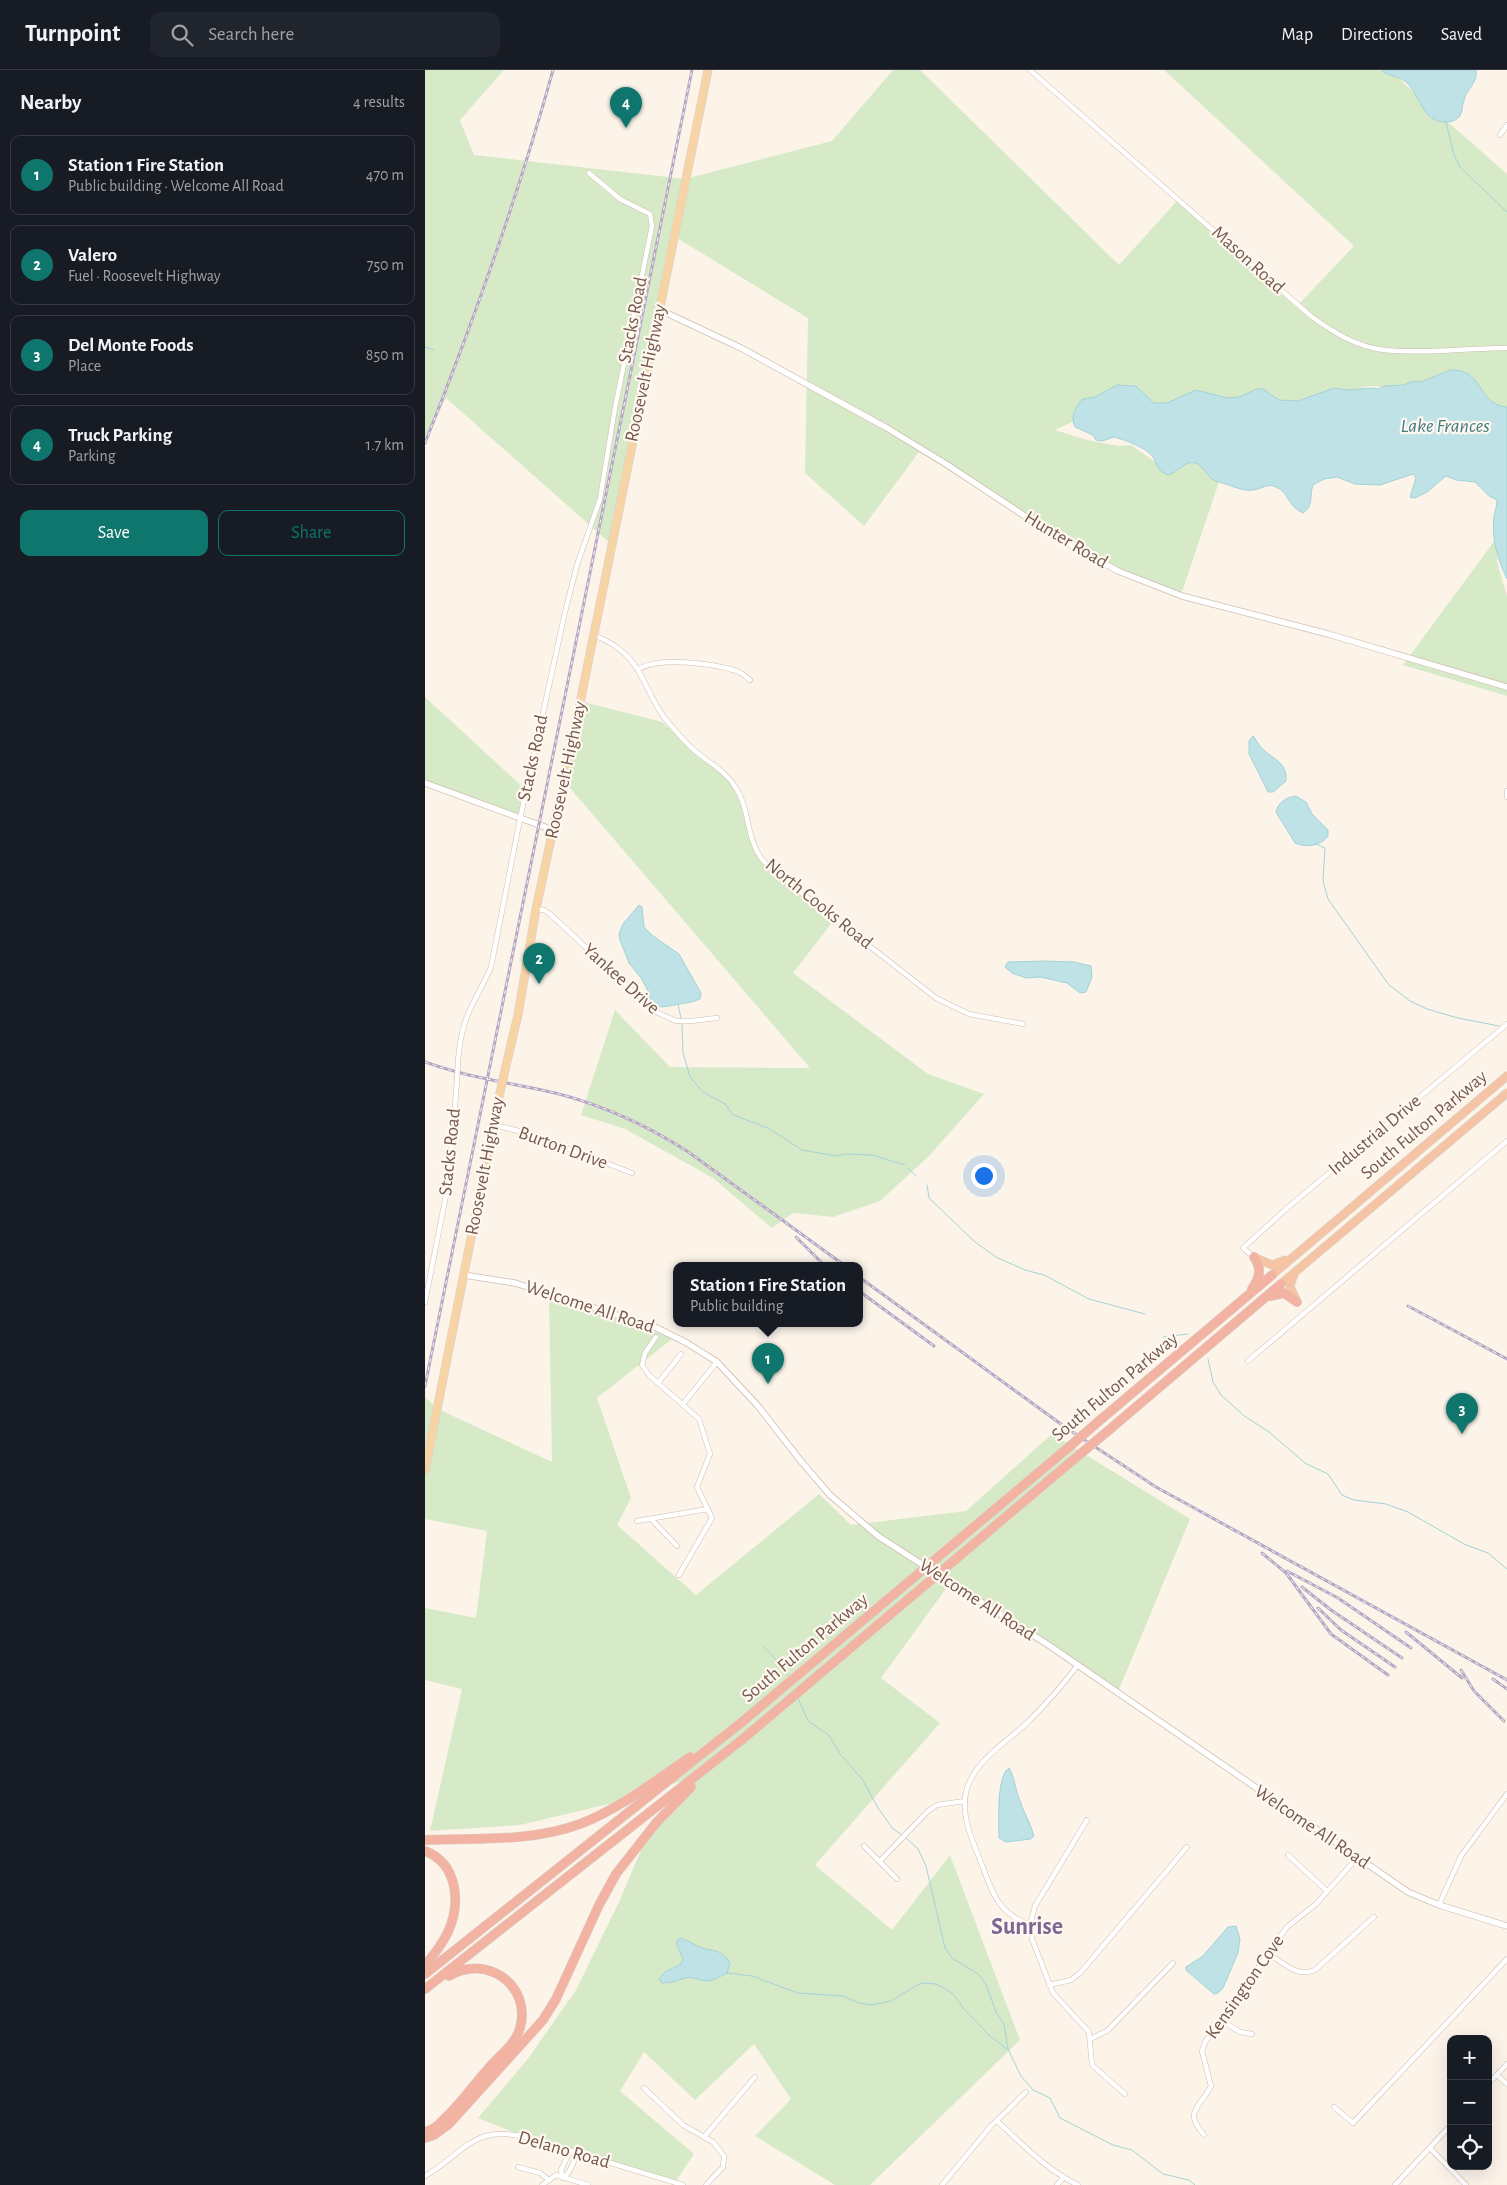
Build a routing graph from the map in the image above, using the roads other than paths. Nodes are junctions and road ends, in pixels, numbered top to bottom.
1 (708, 70) edge
2 (1031, 70) edge
3 (1507, 124) edge
4 (1500, 135) dead end
5 (589, 173) dead end
6 (660, 310) junction
7 (1507, 348) edge
8 (593, 635) junction
9 (639, 670) junction
10 (750, 680) dead end
11 (1507, 687) edge
12 (425, 783) edge
13 (1507, 791) edge
14 (1507, 797) edge
15 (520, 819) junction
16 (553, 830) junction
17 (536, 909) junction
18 (717, 1018) dead end
19 (1023, 1024) dead end
20 (1507, 1024) edge
21 (1507, 1076) edge
22 (1507, 1093) edge
23 (493, 1126) junction
24 (1507, 1141) edge
25 (632, 1173) dead end
26 (1304, 1249) junction
27 (1254, 1257) junction
28 (1296, 1271) junction
29 (464, 1275) junction
30 (1272, 1275) joint
31 (1281, 1284) joint
32 (1265, 1298) junction
33 (1244, 1299) junction
34 (425, 1302) edge
35 (1297, 1302) junction
36 (1306, 1313) junction
37 (656, 1337) dead end
38 (681, 1354) dead end
39 (717, 1362) junction
40 (1248, 1362) dead end
41 (658, 1383) junction
42 (683, 1404) junction
43 (425, 1470) edge
44 (708, 1509) junction
45 (651, 1518) junction
46 (637, 1521) dead end
47 (677, 1546) dead end
48 (679, 1574) dead end
49 (1077, 1666) junction
50 (743, 1722) junction
51 (744, 1738) junction
52 (1507, 1794) edge
53 (965, 1801) junction
54 (1087, 1820) dead end
55 (425, 1840) edge
56 (864, 1846) dead end
57 (1187, 1847) dead end
58 (425, 1851) edge
59 (1288, 1855) dead end
60 (1357, 1858) junction
61 (880, 1861) junction
62 (897, 1879) dead end
63 (1327, 1891) junction
64 (1439, 1904) junction
65 (1374, 1917) dead end
66 (1030, 1925) junction
67 (1507, 1926) edge
68 (1268, 1953) junction
69 (1507, 1959) edge
70 (1173, 1964) dead end
71 (425, 1965) edge
72 (425, 1974) edge
73 (1049, 1985) junction
74 (425, 1989) edge
75 (1221, 2020) junction
76 (1252, 2034) dead end
77 (1090, 2039) junction
78 (1507, 2064) edge
79 (1497, 2075) junction
80 (755, 2078) dead end
81 (1492, 2080) edge
82 (1507, 2084) edge
83 (644, 2088) dead end
84 (1026, 2092) dead end
85 (1125, 2094) dead end
86 (1334, 2107) dead end
87 (997, 2122) junction
88 (1447, 2129) edge
89 (425, 2132) edge
90 (1204, 2135) dead end
91 (704, 2137) junction
92 (425, 2138) edge
93 (1429, 2148) junction
94 (573, 2152) junction
95 (518, 2167) dead end
96 (425, 2176) edge
97 (563, 2178) junction
98 (1063, 2178) junction
99 (549, 2180) junction
100 (542, 2185) edge
101 (588, 2185) edge
102 (683, 2185) edge
103 (706, 2185) edge
104 (942, 2185) edge
105 (1057, 2185) edge
106 (1078, 2185) edge
107 (1395, 2185) edge
108 (1467, 2185) edge

1 - 6 main road, Roosevelt Highway
2 - 7 street, Mason Road
3 - 4 street
5 - 15 street, Stacks Road
6 - 8 main road, Roosevelt Highway
6 - 11 street, Hunter Road
8 - 9 street, North Cooks Road
8 - 16 main road, Roosevelt Highway
9 - 10 street
9 - 19 street, North Cooks Road
12 - 15 street
13 - 14 street
15 - 16 street
15 - 34 street, Stacks Road, bridge
16 - 17 main road, Roosevelt Highway
17 - 18 street, Yankee Drive
17 - 23 main road, Roosevelt Highway, bridge
20 - 27 street, Industrial Drive
21 - 26 highway, South Fulton Parkway
22 - 28 highway, South Fulton Parkway
23 - 25 street, Burton Drive
23 - 29 main road, Roosevelt Highway
24 - 36 street
26 - 27 highway
26 - 30 highway, South Fulton Parkway
27 - 33 highway
28 - 31 highway, South Fulton Parkway
28 - 35 highway
29 - 39 street, Welcome All Road
29 - 43 main road, Roosevelt Highway
30 - 33 highway, South Fulton Parkway
31 - 32 highway, South Fulton Parkway
32 - 35 highway
32 - 51 highway, South Fulton Parkway, bridge
33 - 50 highway, South Fulton Parkway, bridge
35 - 36 street
36 - 40 street
37 - 41 street
38 - 41 street
39 - 42 street
39 - 49 street, Welcome All Road, bridge
41 - 42 street
42 - 44 street
44 - 45 street
44 - 48 street
45 - 46 street
45 - 47 street
49 - 53 street
49 - 60 street, Welcome All Road
50 - 55 highway
50 - 72 highway
51 - 74 highway
51 - 92 highway
52 - 64 street
53 - 61 street
53 - 66 street
54 - 66 street
56 - 61 street
57 - 73 street
58 - 71 highway
59 - 63 street
60 - 63 street, Kensington Cove
60 - 64 street, Welcome All Road
61 - 62 street
63 - 68 street, Kensington Cove
64 - 67 street, Welcome All Road
65 - 68 street
66 - 73 street
68 - 75 street, Kensington Cove
69 - 86 street
70 - 77 street
73 - 77 street
74 - 89 highway
75 - 76 street
75 - 90 street, Kensington Cove
77 - 85 street
78 - 79 street
79 - 81 street
79 - 82 street
80 - 91 street
83 - 91 street
84 - 87 street
87 - 98 street
87 - 104 street
88 - 93 street
91 - 103 street
93 - 107 street
93 - 108 street
94 - 96 street, Delano Road
94 - 97 street
94 - 97 street
94 - 102 street, Delano Road
95 - 99 street
97 - 99 street
97 - 101 street
98 - 105 street
98 - 106 street
99 - 100 street

